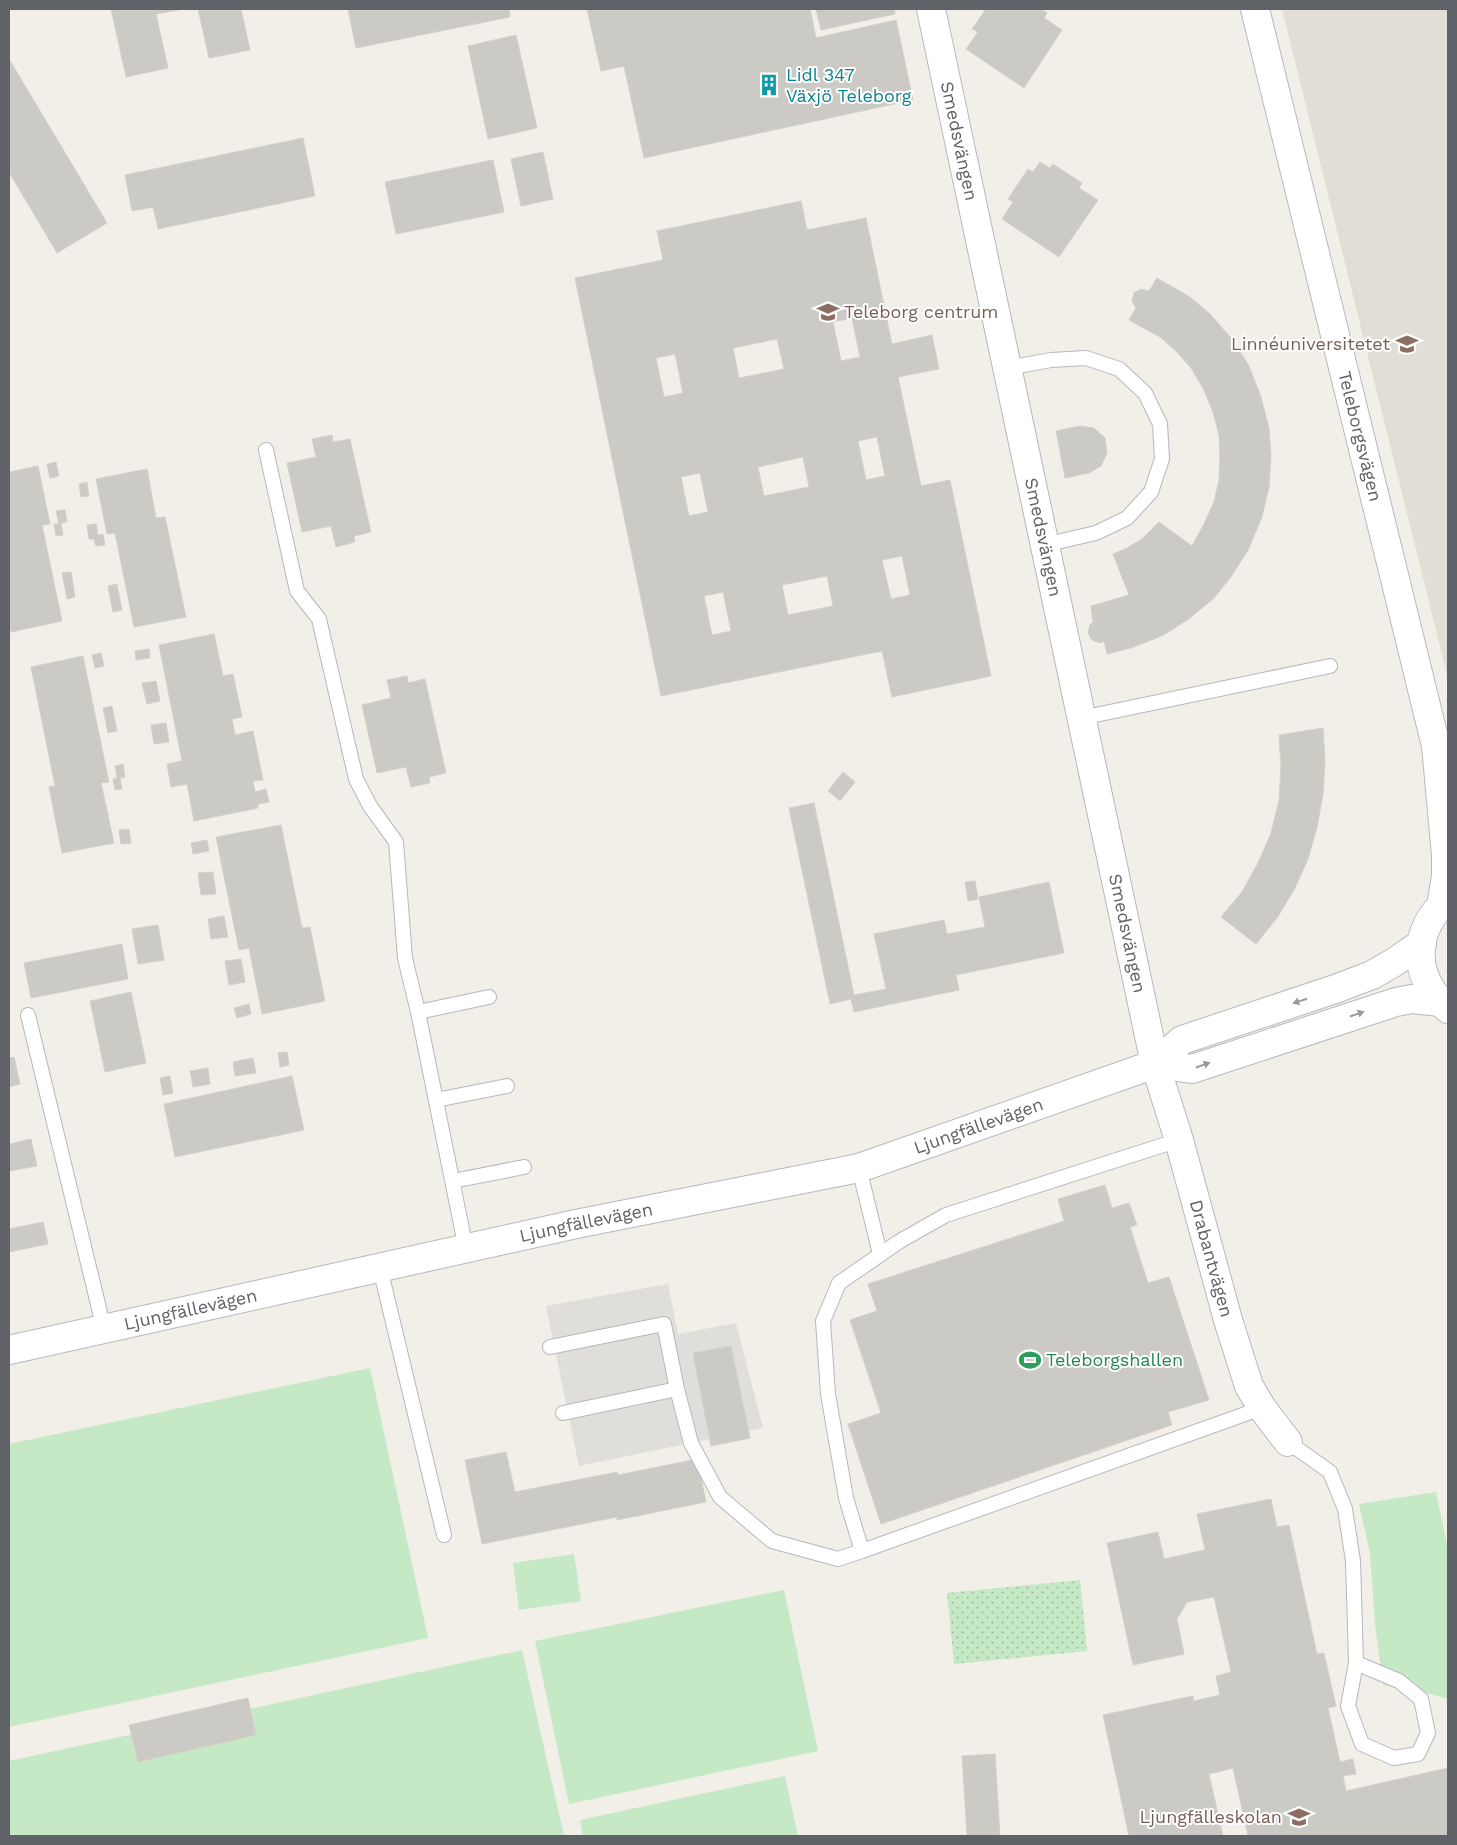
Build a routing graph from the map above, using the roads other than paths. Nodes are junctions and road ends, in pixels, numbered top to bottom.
1 (931, 9) edge
2 (1255, 9) edge
3 (1007, 368) junction
4 (266, 450) dead end
5 (1044, 545) junction
6 (1330, 666) dead end
7 (1081, 718) junction
8 (1436, 746) junction
9 (1448, 772) edge
10 (1444, 903) edge
11 (1422, 943) junction
12 (489, 997) dead end
13 (1444, 1005) edge
14 (418, 1012) junction
15 (28, 1015) dead end
16 (1155, 1064) junction
17 (508, 1086) dead end
18 (436, 1100) junction
19 (1179, 1140) junction
20 (524, 1167) dead end
21 (859, 1168) junction
22 (453, 1182) junction
23 (466, 1249) junction
24 (880, 1254) junction
25 (380, 1268) junction
26 (104, 1329) junction
27 (550, 1347) dead end
28 (9, 1350) edge
29 (677, 1389) junction
30 (1262, 1408) junction
31 (563, 1413) dead end
32 (1288, 1442) joint
33 (444, 1535) dead end
34 (862, 1551) junction
35 (1356, 1663) junction

1 - 3 street, Smedsvängen
2 - 8 street, Teleborgsvägen
3 - 5 street, Smedsvängen
3 - 5 lane
4 - 14 lane
5 - 7 street, Smedsvängen
6 - 7 lane
7 - 16 street, Smedsvängen
8 - 9 street, Teleborgsvägen
8 - 10 street, Teleborgsvägen
10 - 11 street
11 - 13 street
11 -> 16 street, Ljungfällevägen
12 - 14 lane
16 -> 13 street, Ljungfällevägen
14 - 18 lane
15 - 26 lane
16 - 19 street, Drabantvägen
16 - 21 street, Ljungfällevägen
17 - 18 lane
18 - 22 lane
19 - 24 lane
19 - 30 street, Drabantvägen
20 - 22 lane
21 - 23 street, Ljungfällevägen
21 - 24 lane
22 - 23 lane
23 - 25 street, Ljungfällevägen
24 - 34 lane
25 - 26 street, Ljungfällevägen
25 - 33 lane
26 - 28 street, Ljungfällevägen
27 - 29 lane
29 - 31 lane
29 - 34 lane
30 - 32 street, Drabantvägen
30 - 34 lane
32 - 35 lane
35 - 35 lane

